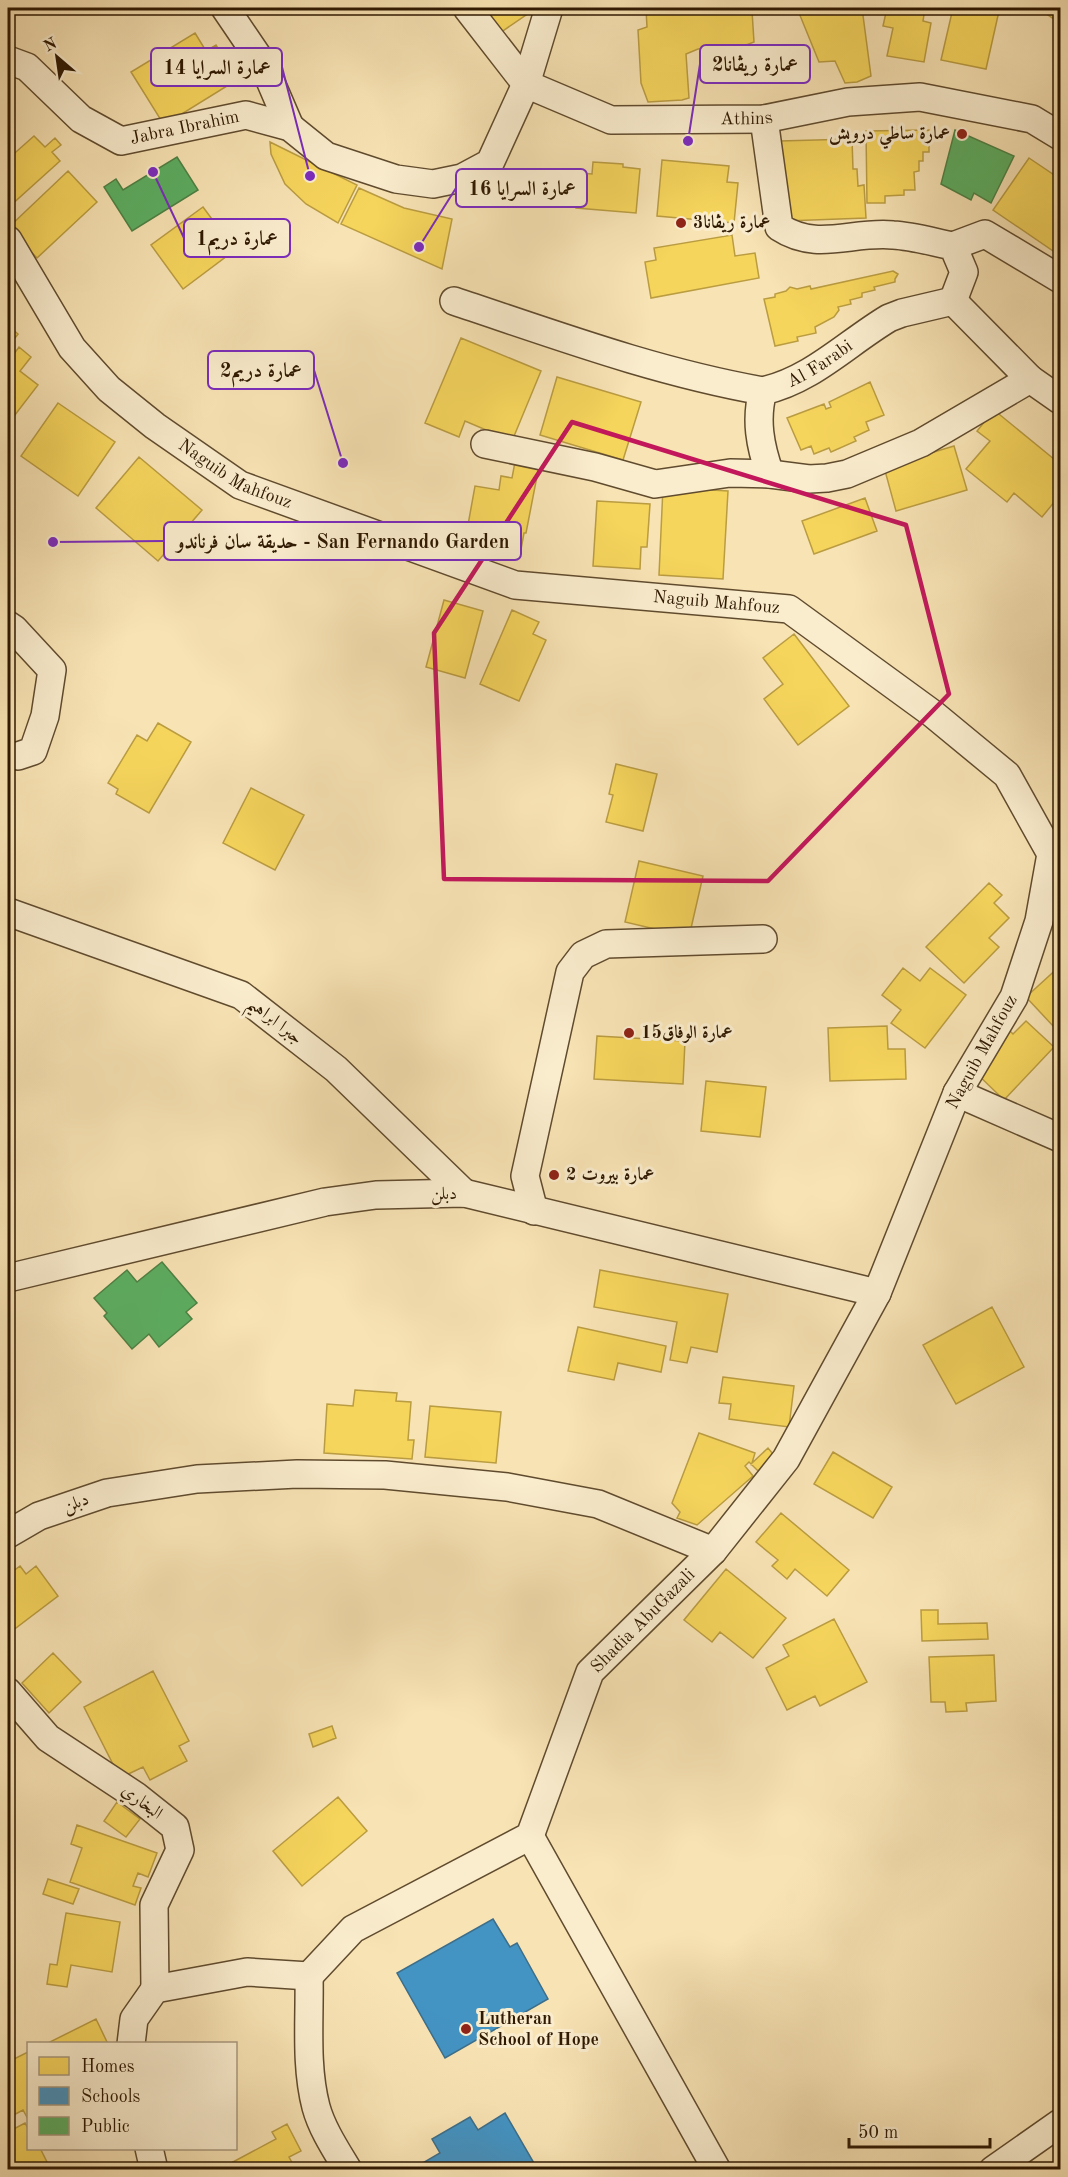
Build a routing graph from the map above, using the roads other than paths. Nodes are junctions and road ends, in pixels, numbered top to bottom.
1 (225, 8) edge
2 (467, 8) edge
3 (549, 8) edge
4 (8, 60) edge
5 (526, 84) junction
6 (764, 119) junction
7 (290, 127) junction
8 (1060, 136) edge
9 (8, 240) edge
10 (952, 246) junction
11 (1060, 279) edge
12 (454, 301) dead end
13 (953, 302) junction
14 (1030, 379) junction
15 (763, 390) junction
16 (1060, 400) edge
17 (485, 444) dead end
18 (770, 474) junction
19 (8, 625) edge
20 (18, 756) dead end
21 (8, 912) edge
22 (763, 939) dead end
23 (957, 1093) junction
24 (1060, 1138) edge
25 (464, 1193) junction
26 (534, 1211) junction
27 (8, 1278) edge
28 (877, 1293) junction
29 (8, 1534) edge
30 (713, 1551) junction
31 (8, 1692) edge
32 (530, 1836) junction
33 (309, 1976) junction
34 (155, 1989) junction
35 (131, 2042) edge
36 (1060, 2123) edge
37 (149, 2150) edge
38 (154, 2169) edge
39 (348, 2169) edge
40 (717, 2169) edge
41 (993, 2169) edge

1 - 7 street
2 - 5 street, Athins
3 - 5 street, Jabra Ibrahim
4 - 7 street, Jabra Ibrahim
5 - 6 street, Athins
5 - 7 street, Jabra Ibrahim
6 - 8 street, Athins
6 - 10 street
9 - 23 street, Naguib Mahfouz
10 - 11 street
10 - 13 street
12 - 15 street
13 - 14 street
13 - 15 street, Al Farabi
14 - 16 street
14 - 18 street
15 - 18 street, Al Farabi
17 - 18 street
19 - 20 street
21 - 25 street, جبرا ابراهيم
22 - 26 street
23 - 24 street
23 - 28 street, Naguib Mahfouz
25 - 26 street, دبلن
25 - 27 street, دبلن
26 - 28 street, دبلن
28 - 30 street, Shadia AbuGazali
29 - 30 street, دبلن
30 - 32 street, Shadia AbuGazali
31 - 34 street, البخاري
32 - 33 street
32 - 40 street
33 - 34 street
33 - 39 street
34 - 35 street
36 - 41 street
37 - 38 street

